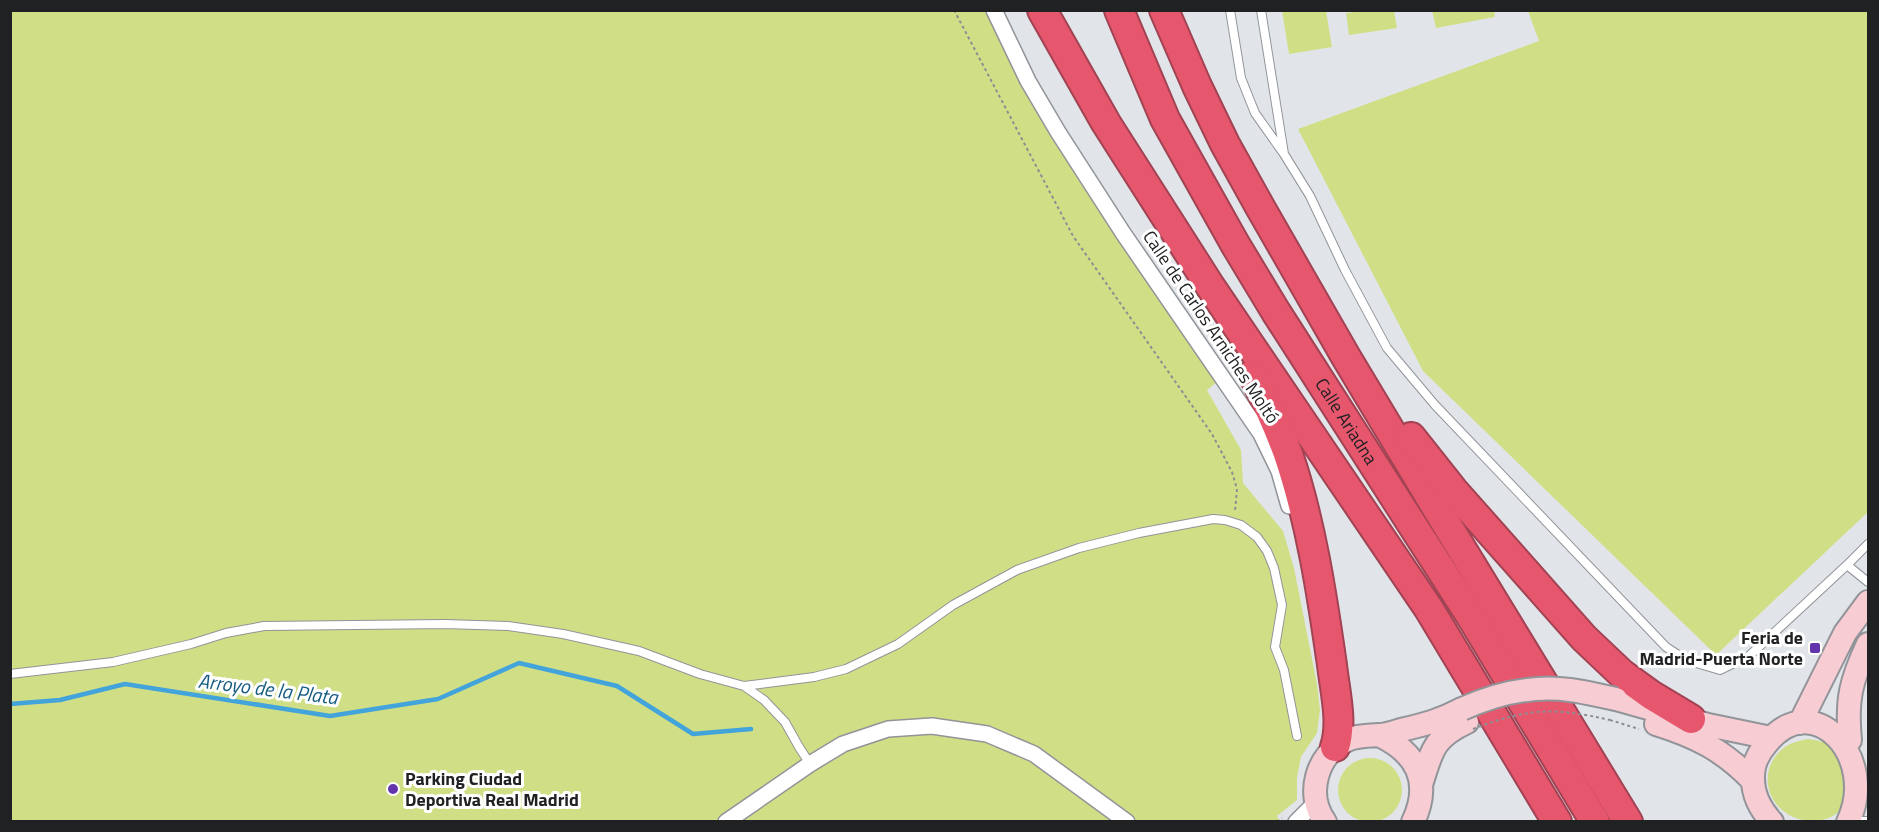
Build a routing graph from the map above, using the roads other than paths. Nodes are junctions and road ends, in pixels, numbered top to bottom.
1 (994, 10) edge
2 (1042, 10) edge
3 (1119, 10) edge
4 (1164, 10) edge
5 (1230, 10) edge
6 (1261, 10) edge
7 (1284, 154) junction
8 (1210, 286) junction
9 (1346, 357) junction
10 (1869, 544) edge
11 (1847, 565) junction
12 (1869, 582) edge
13 (1869, 602) edge
14 (1869, 644) edge
15 (10, 674) edge
16 (744, 686) junction
17 (1335, 691) junction
18 (1613, 710) junction
19 (1691, 719) junction
20 (1467, 720) junction
21 (1800, 723) junction
22 (1379, 735) junction
23 (1297, 736) dead end
24 (1771, 738) junction
25 (1850, 740) junction
26 (1335, 747) junction
27 (810, 764) junction
28 (1752, 780) junction
29 (1421, 785) junction
30 (1320, 812) edge
31 (1292, 818) edge
32 (1869, 821) edge
33 (726, 822) edge
34 (1127, 822) edge
35 (1413, 822) edge
36 (1557, 822) edge
37 (1595, 822) edge
38 (1628, 822) edge
39 (1772, 822) edge
40 (1848, 822) edge

1 - 17 street, Calle de Carlos Arniches Moltó
2 - 8 highway
3 - 37 highway, Calle Ariadna
4 - 9 highway, Calle Ariadna
5 - 7 lane
6 - 7 lane
7 - 11 lane
8 - 17 highway
8 - 36 highway
9 - 19 highway
9 - 38 highway, Calle Ariadna
10 - 11 lane
11 - 12 lane
13 - 21 street
14 - 25 street
15 - 16 lane
16 - 23 lane
16 - 27 lane
17 - 26 highway
18 - 19 street
18 - 20 street, bridge
18 - 28 street
19 - 24 street
20 - 22 street
20 - 29 street
21 - 24 street
21 - 25 street
22 - 26 street
22 - 29 street
24 - 28 street
25 - 40 street
26 - 30 street
27 - 33 street
27 - 34 street
28 - 39 street
29 - 35 street
30 - 31 street
32 - 40 lane

